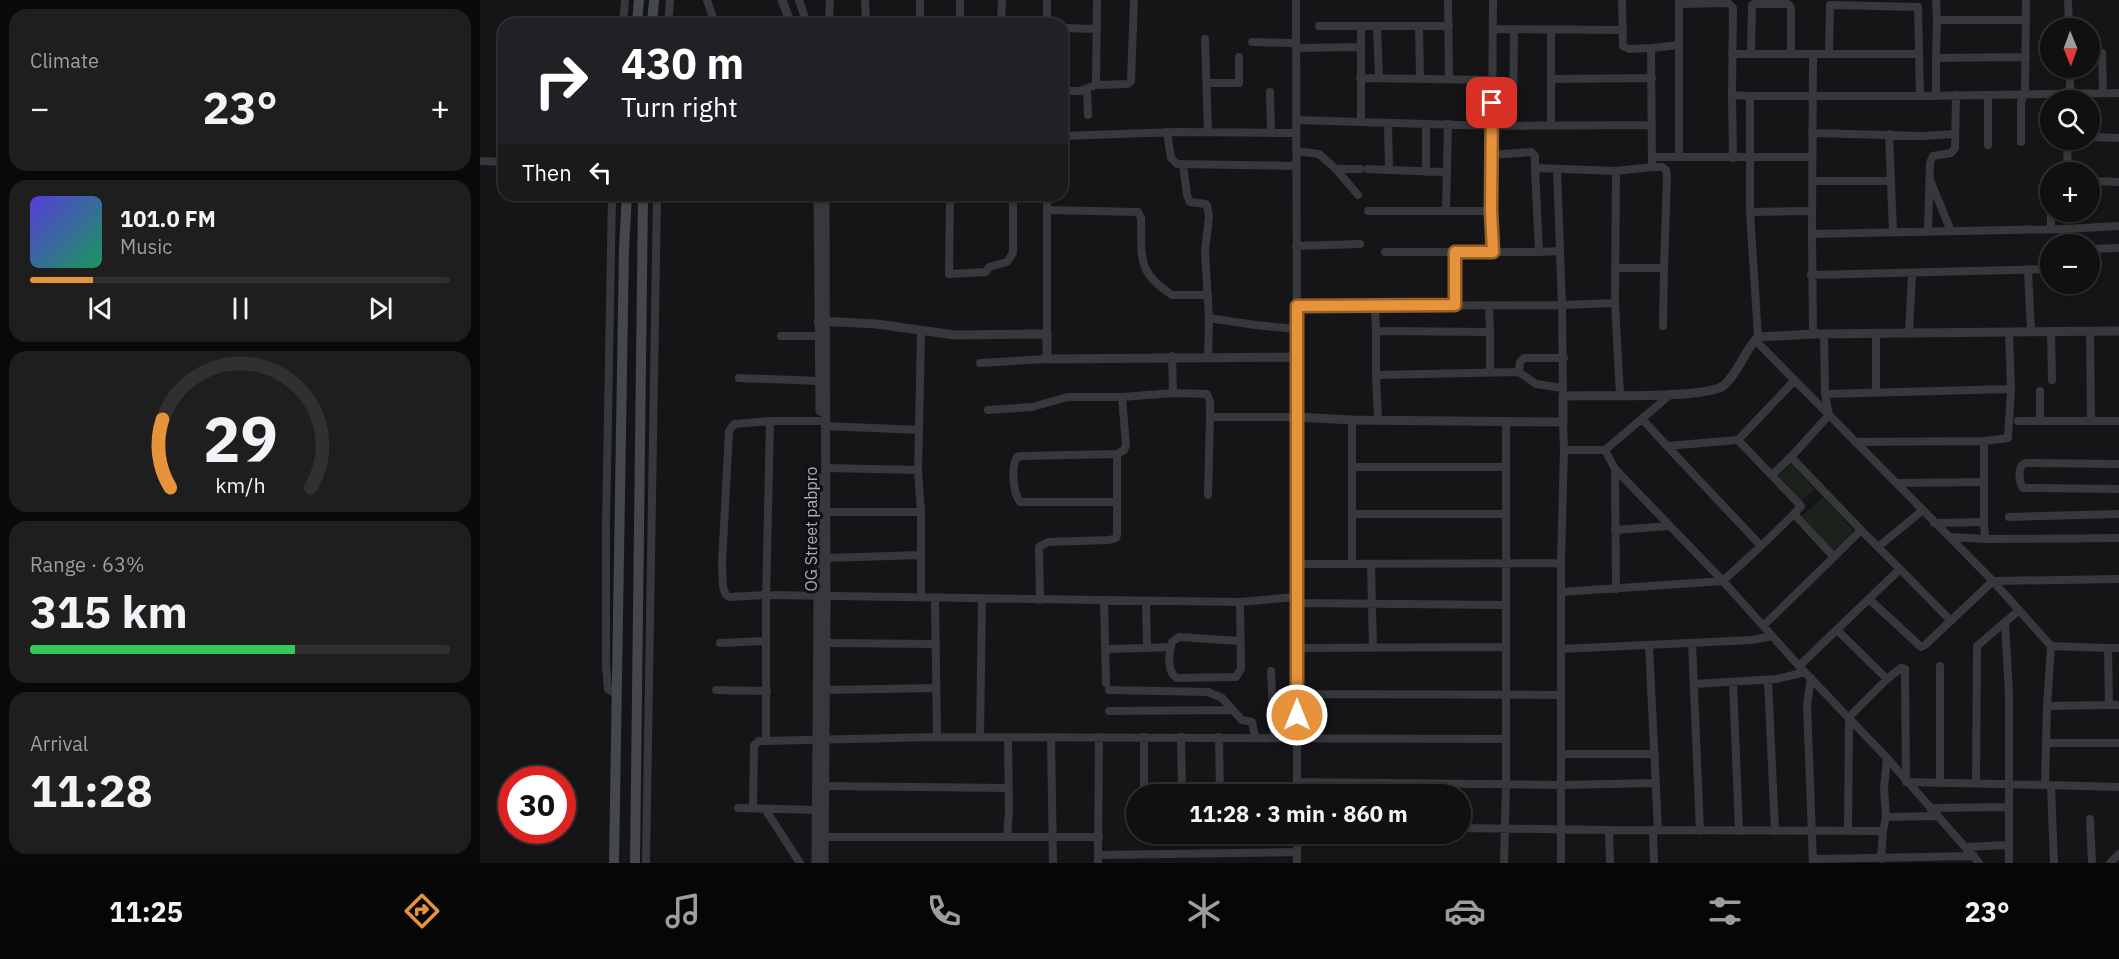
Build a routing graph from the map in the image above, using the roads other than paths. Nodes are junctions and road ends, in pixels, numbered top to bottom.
1 (625, 0) edge
2 (639, 0) edge
3 (654, 0) edge
4 (670, 0) edge
5 (707, 0) edge
6 (782, 0) edge
7 (788, 0) edge
8 (801, 0) edge
9 (830, 0) edge
10 (865, 0) edge
11 (920, 0) edge
12 (960, 0) edge
13 (1002, 0) edge
14 (1047, 0) edge
15 (1097, 0) edge
16 (1134, 0) edge
17 (1296, 0) edge
18 (1449, 0) edge
19 (1493, 0) edge
20 (1622, 0) edge
21 (1936, 0) edge
22 (2026, 0) edge
23 (2068, 0) edge
24 (1679, 2) edge
25 (1828, 3) edge
26 (624, 18) edge
27 (638, 18) edge
28 (652, 18) edge
29 (668, 18) edge
30 (713, 18) edge
31 (789, 18) edge
32 (795, 18) edge
33 (805, 18) edge
34 (829, 18) edge
35 (866, 18) edge
36 (920, 18) edge
37 (960, 18) edge
38 (1001, 18) edge
39 (1047, 18) edge
40 (2069, 18) edge
41 (1937, 20) junction
42 (2026, 20) junction
43 (1319, 26) dead end
44 (1361, 26) junction
45 (1377, 26) junction
46 (1419, 26) junction
47 (1449, 26) junction
48 (1068, 28) edge
49 (1097, 28) junction
50 (1494, 29) junction
51 (1514, 30) junction
52 (1551, 30) junction
53 (1623, 30) junction
54 (1205, 39) dead end
55 (1252, 42) dead end
56 (1296, 45) junction
57 (1678, 45) junction
58 (1361, 46) junction
59 (1651, 48) junction
60 (2102, 53) dead end
61 (1732, 54) junction
62 (1751, 54) junction
63 (1791, 54) junction
64 (1813, 54) junction
65 (1829, 54) junction
66 (1919, 54) junction
67 (1239, 57) dead end
68 (2026, 57) junction
69 (1936, 58) junction
70 (1360, 78) junction
71 (1379, 78) junction
72 (1652, 78) junction
73 (1420, 79) junction
74 (1449, 79) junction
75 (1551, 79) junction
76 (1492, 80) junction
77 (1206, 83) junction
78 (1096, 85) junction
79 (1087, 89) junction
80 (1068, 91) edge
81 (1270, 92) dead end
82 (2100, 93) edge
83 (2103, 93) junction
84 (2119, 93) edge
85 (2025, 94) junction
86 (1732, 95) junction
87 (1812, 95) junction
88 (1956, 95) junction
89 (1988, 95) junction
90 (2040, 95) edge
91 (1750, 96) junction
92 (1920, 96) junction
93 (1936, 96) junction
94 (1088, 115) dead end
95 (1296, 120) junction
96 (1361, 122) junction
97 (1388, 123) junction
98 (1426, 124) junction
99 (1448, 124) junction
100 (1652, 125) junction
101 (1492, 126) junction
102 (1513, 126) junction
103 (1551, 126) junction
104 (1167, 132) junction
105 (1208, 132) junction
106 (1271, 133) junction
107 (1296, 133) junction
108 (1812, 133) junction
109 (1889, 134) junction
110 (1954, 135) junction
111 (1068, 136) edge
112 (2100, 137) edge
113 (2119, 138) edge
114 (2021, 142) dead end
115 (1988, 145) dead end
116 (1296, 151) junction
117 (1491, 155) junction
118 (1652, 157) junction
119 (1679, 157) junction
120 (1812, 157) junction
121 (1733, 158) junction
122 (1749, 158) junction
123 (480, 161) edge
124 (498, 162) edge
125 (1183, 164) junction
126 (1296, 166) junction
127 (1652, 167) junction
128 (1535, 168) junction
129 (1336, 169) junction
130 (1557, 169) junction
131 (1389, 170) junction
132 (1616, 171) junction
133 (1426, 172) junction
134 (1447, 172) junction
135 (1929, 177) junction
136 (1812, 181) junction
137 (1890, 181) junction
138 (2100, 181) edge
139 (2119, 182) edge
140 (1358, 195) dead end
141 (612, 201) edge
142 (627, 201) edge
143 (643, 201) edge
144 (657, 201) edge
145 (818, 201) edge
146 (825, 201) edge
147 (950, 201) edge
148 (1013, 201) edge
149 (1047, 201) edge
150 (1047, 210) junction
151 (1368, 211) dead end
152 (1446, 211) junction
153 (1491, 211) junction
154 (1812, 211) junction
155 (1750, 212) junction
156 (2051, 222) edge
157 (2119, 226) edge
158 (2051, 229) junction
159 (2064, 229) junction
160 (1951, 231) junction
161 (1893, 232) junction
162 (1928, 232) junction
163 (1812, 234) junction
164 (2064, 234) edge
165 (1360, 244) dead end
166 (1296, 246) junction
167 (2100, 249) edge
168 (2119, 249) edge
169 (1560, 251) junction
170 (1385, 252) dead end
171 (1455, 252) junction
172 (1493, 252) junction
173 (1539, 252) junction
174 (1615, 268) junction
175 (1664, 268) junction
176 (2040, 270) edge
177 (2028, 271) junction
178 (1912, 274) junction
179 (1811, 275) junction
180 (1208, 295) junction
181 (1615, 303) junction
182 (1375, 305) junction
183 (1455, 305) junction
184 (1489, 305) junction
185 (1562, 305) junction
186 (1297, 306) junction
187 (1209, 318) junction
188 (822, 321) junction
189 (1664, 326) dead end
190 (1297, 329) junction
191 (1376, 331) junction
192 (2031, 331) junction
193 (2051, 331) junction
194 (2090, 331) junction
195 (2119, 331) edge
196 (921, 332) junction
197 (1490, 332) junction
198 (2009, 332) junction
199 (1909, 333) junction
200 (1047, 334) junction
201 (1813, 334) junction
202 (1824, 334) junction
203 (1876, 334) junction
204 (781, 336) dead end
205 (818, 336) junction
206 (1756, 339) junction
207 (1172, 356) junction
208 (1208, 357) junction
209 (1297, 357) junction
210 (1564, 358) junction
211 (1047, 359) junction
212 (980, 363) dead end
213 (1490, 372) junction
214 (1519, 372) junction
215 (1376, 375) junction
216 (739, 378) dead end
217 (1795, 380) junction
218 (2052, 380) dead end
219 (819, 381) junction
220 (2011, 389) junction
221 (2040, 391) dead end
222 (1563, 392) junction
223 (1173, 393) junction
224 (1876, 393) junction
225 (1671, 394) junction
226 (1825, 394) junction
227 (1620, 395) junction
228 (1122, 397) junction
229 (988, 410) dead end
230 (1829, 415) junction
231 (1210, 417) junction
232 (1297, 417) junction
233 (1641, 419) junction
234 (1352, 420) junction
235 (1378, 420) junction
236 (770, 421) junction
237 (1506, 421) junction
238 (2018, 421) dead end
239 (2040, 421) junction
240 (2091, 421) junction
241 (2119, 421) edge
242 (1563, 422) junction
243 (823, 424) junction
244 (919, 430) junction
245 (1738, 440) junction
246 (1984, 441) junction
247 (1856, 442) junction
248 (1667, 446) junction
249 (1564, 450) junction
250 (1605, 450) junction
251 (1117, 454) junction
252 (1791, 457) junction
253 (2119, 464) edge
254 (1506, 467) junction
255 (826, 468) junction
256 (1352, 468) junction
257 (1615, 469) junction
258 (918, 470) junction
259 (1772, 476) junction
260 (1984, 482) junction
261 (1898, 483) junction
262 (2119, 489) edge
263 (1208, 495) dead end
264 (1117, 502) junction
265 (1923, 510) junction
266 (825, 512) junction
267 (921, 512) junction
268 (1352, 514) junction
269 (1506, 514) junction
270 (1794, 514) junction
271 (2119, 514) edge
272 (2009, 517) dead end
273 (1984, 522) junction
274 (1934, 523) junction
275 (1670, 526) junction
276 (1615, 530) junction
277 (1861, 530) junction
278 (1950, 537) junction
279 (2119, 538) edge
280 (1985, 539) junction
281 (1761, 546) junction
282 (1878, 547) junction
283 (921, 555) junction
284 (1834, 557) junction
285 (826, 558) junction
286 (1561, 563) junction
287 (1296, 564) junction
288 (1352, 564) junction
289 (1371, 564) junction
290 (1506, 564) junction
291 (1900, 569) junction
292 (2119, 579) edge
293 (1724, 581) junction
294 (1993, 581) junction
295 (1616, 589) junction
296 (1561, 592) junction
297 (766, 595) junction
298 (822, 597) junction
299 (921, 598) junction
300 (935, 598) junction
301 (982, 599) junction
302 (1869, 599) junction
303 (1040, 600) junction
304 (1104, 600) junction
305 (1296, 600) junction
306 (1146, 601) junction
307 (1240, 602) junction
308 (1373, 603) junction
309 (1506, 605) junction
310 (2018, 611) junction
311 (1951, 621) junction
312 (2005, 622) junction
313 (1763, 626) junction
314 (1837, 630) junction
315 (1772, 636) junction
316 (766, 641) junction
317 (1239, 641) junction
318 (825, 643) junction
319 (1692, 643) junction
320 (720, 644) dead end
321 (936, 644) junction
322 (1649, 645) junction
323 (2051, 646) junction
324 (1171, 647) junction
325 (1506, 647) junction
326 (1147, 648) junction
327 (1296, 648) junction
328 (1373, 648) junction
329 (2108, 648) junction
330 (2119, 648) edge
331 (1105, 649) junction
332 (1561, 649) junction
333 (1940, 666) dead end
334 (1271, 672) dead end
335 (1805, 672) junction
336 (1887, 679) junction
337 (1768, 680) junction
338 (1732, 682) junction
339 (1694, 684) junction
340 (936, 688) junction
341 (716, 690) dead end
342 (825, 690) junction
343 (767, 691) junction
344 (1297, 694) junction
345 (1506, 694) junction
346 (617, 695) junction
347 (1561, 695) junction
348 (2109, 705) junction
349 (2119, 705) edge
350 (2047, 706) junction
351 (1233, 710) junction
352 (1109, 711) dead end
353 (1849, 717) junction
354 (937, 737) junction
355 (980, 737) junction
356 (1008, 737) junction
357 (1051, 737) junction
358 (1099, 737) junction
359 (1144, 737) junction
360 (1181, 737) junction
361 (1219, 737) junction
362 (1255, 737) junction
363 (1274, 737) junction
364 (1297, 737) junction
365 (1506, 739) junction
366 (766, 740) junction
367 (821, 740) junction
368 (2046, 743) junction
369 (2119, 743) edge
370 (1561, 754) junction
371 (1655, 754) junction
372 (1887, 758) junction
373 (1297, 782) joint
374 (1656, 783) junction
375 (1906, 783) junction
376 (1940, 783) junction
377 (1976, 783) junction
378 (2007, 783) junction
379 (1144, 784) edge
380 (1182, 784) edge
381 (1220, 784) edge
382 (1506, 784) junction
383 (1562, 785) junction
384 (2048, 785) junction
385 (825, 786) junction
386 (2119, 787) edge
387 (1008, 788) junction
388 (2008, 807) junction
389 (738, 808) dead end
390 (1930, 808) junction
391 (753, 809) junction
392 (765, 809) junction
393 (816, 810) junction
394 (1937, 816) junction
395 (1886, 817) junction
396 (2090, 819) dead end
397 (1471, 828) edge
398 (1506, 829) junction
399 (1560, 830) junction
400 (1609, 830) junction
401 (1656, 830) junction
402 (1700, 831) junction
403 (1739, 831) junction
404 (1775, 831) junction
405 (1813, 831) junction
406 (1848, 831) junction
407 (1883, 831) junction
408 (823, 837) junction
409 (1007, 837) junction
410 (1053, 837) junction
411 (1099, 837) junction
412 (1297, 844) edge
413 (2008, 845) junction
414 (1966, 847) junction
415 (1297, 852) junction
416 (2119, 854) edge
417 (1881, 858) junction
418 (1098, 859) edge
419 (1976, 860) edge
420 (1814, 861) edge
421 (614, 863) edge
422 (635, 863) edge
423 (646, 863) edge
424 (800, 863) edge
425 (816, 863) edge
426 (824, 863) edge
427 (1053, 863) edge
428 (1297, 863) edge
429 (1504, 863) edge
430 (1561, 863) edge
431 (1610, 863) edge
432 (1654, 863) edge
433 (2008, 863) edge
434 (2054, 863) edge
435 (2092, 863) edge
436 (2110, 863) edge

1 - 26 street
2 - 27 main road
3 - 28 main road
4 - 29 street
5 - 30 street
6 - 31 street
7 - 32 street
8 - 33 street
9 - 34 street
10 - 35 street
11 - 36 street
12 - 37 street
13 - 38 street
14 - 39 street
15 - 49 street
16 - 78 street
17 - 56 street
18 - 47 street
19 - 50 street
20 - 53 street
21 - 41 street
22 - 42 street
23 - 40 street
24 - 57 street
24 - 61 street
25 - 65 street
25 - 66 street
41 - 42 street
41 - 69 street
42 - 68 street
43 - 44 street
44 - 45 street
44 - 58 street
45 - 46 street
45 - 71 street
46 - 47 street
46 - 73 street
47 - 74 street
48 - 49 street
49 - 78 street
50 - 51 street
50 - 76 street
51 - 52 street
51 - 102 street
52 - 53 street
52 - 75 street
53 - 59 street
54 - 77 street
55 - 56 street
56 - 58 street
56 - 95 street
57 - 59 street
57 - 119 street
58 - 70 street
59 - 72 street
60 - 83 street
61 - 62 street
61 - 86 street
62 - 63 street
62 - 63 street
63 - 64 street
64 - 65 street
64 - 87 street
65 - 66 street
66 - 92 street
67 - 77 street
68 - 69 street
68 - 85 street
69 - 93 street
70 - 71 street
70 - 96 street
71 - 73 street
72 - 75 street
72 - 100 street
73 - 74 street
74 - 76 street
75 - 103 street
76 - 101 street
77 - 105 street
78 - 79 street
79 - 80 street
79 - 94 street
81 - 106 street
82 - 83 street
83 - 84 street
85 - 89 street
85 - 90 street
85 - 114 street
86 - 91 street
86 - 121 street
87 - 91 street
87 - 92 street
87 - 108 street
88 - 89 street
88 - 93 street
88 - 110 street
89 - 115 street
91 - 122 street
92 - 93 street
95 - 96 street
95 - 107 street
96 - 97 street
97 - 98 street
97 - 131 street
98 - 99 street
98 - 133 street
99 - 101 street
99 - 134 street
100 - 103 street
100 - 118 street
101 - 102 street
101 - 117 street
102 - 103 street
104 - 105 street
104 - 111 street
104 - 125 street
105 - 106 street
106 - 107 street
107 - 116 street
108 - 109 street
108 - 120 street
109 - 110 street
109 - 137 street
110 - 135 street
112 - 113 street
116 - 126 street
116 - 129 street
117 - 128 street
117 - 153 street
118 - 119 street
118 - 127 street
119 - 121 street
120 - 122 street
120 - 136 street
121 - 122 street
122 - 155 street
123 - 124 street
125 - 126 street
125 - 180 street
126 - 166 street
127 - 132 street
127 - 175 street
128 - 130 street
128 - 173 street
129 - 131 street
129 - 140 street
130 - 132 street
130 - 169 street
131 - 133 street
132 - 174 street
133 - 134 street
134 - 152 street
135 - 160 street
135 - 162 street
136 - 137 street
136 - 154 street
137 - 161 street
138 - 139 street
141 - 346 street
142 - 346 main road
143 - 422 main road
144 - 423 street
145 - 188 street, OG Street pabpro
146 - 188 street, OG Street pabpro
147 - 148 street
149 - 150 street
150 - 180 street
150 - 200 street
151 - 152 street
152 - 153 street
153 - 172 street
154 - 155 street
154 - 163 street
155 - 206 street
156 - 158 street
157 - 159 street
158 - 159 street
158 - 160 street
159 - 164 street
160 - 162 street
161 - 162 street
161 - 163 street
163 - 179 street
165 - 166 street
166 - 186 street
167 - 168 street
169 - 173 street
169 - 185 street
170 - 171 street
171 - 172 street
171 - 183 street
172 - 173 street
174 - 175 street
174 - 181 street
175 - 189 street
176 - 177 street
177 - 178 street
177 - 192 street
178 - 179 street
178 - 199 street
179 - 201 street
180 - 187 street
181 - 185 street
181 - 227 street
182 - 183 street
182 - 186 street
182 - 191 street
183 - 184 street
184 - 185 street
184 - 197 street
185 - 210 street
186 - 190 street
187 - 190 street
187 - 208 street
188 - 196 street
188 - 205 street, OG Street pabpro
188 - 243 street, OG Street pabpro
190 - 209 street
191 - 197 street
191 - 215 street
192 - 193 street
192 - 198 street
193 - 194 street
193 - 218 street
194 - 195 street
194 - 240 street
196 - 200 street
196 - 244 street
197 - 213 street
198 - 199 street
198 - 220 street
199 - 203 street
200 - 211 street
201 - 202 street
201 - 206 street
202 - 203 street
202 - 226 street
203 - 224 street
204 - 205 street
205 - 219 street, OG Street pabpro
206 - 217 street
206 - 225 street
207 - 208 street
207 - 211 street
207 - 223 street
208 - 209 street
209 - 232 street
210 - 214 street
210 - 222 street
211 - 212 street
213 - 214 street
213 - 215 street
214 - 222 street
215 - 235 street
216 - 219 street
217 - 230 street
217 - 245 street
219 - 243 street, OG Street pabpro
220 - 224 street
220 - 246 street
221 - 239 street
222 - 227 street
222 - 242 street
223 - 228 street
223 - 231 street
224 - 226 street
225 - 227 street
225 - 233 street
226 - 230 street
228 - 229 street
228 - 251 street
230 - 247 street
230 - 252 street
231 - 232 street
231 - 263 street
232 - 234 street
232 - 287 street
233 - 248 street
233 - 250 street
234 - 235 street
234 - 256 street
235 - 237 street
236 - 243 street
236 - 297 street
236 - 297 street
237 - 242 street
237 - 254 street
238 - 239 street
239 - 240 street
240 - 241 street
242 - 249 street
243 - 244 street
243 - 255 street, OG Street pabpro
243 - 298 street, OG Street pabpro
244 - 258 street
245 - 248 street
245 - 259 street
246 - 247 street
246 - 260 street
247 - 261 street
248 - 281 street
249 - 250 street
249 - 286 street
250 - 257 street
251 - 264 street
251 - 264 street
252 - 259 street
252 - 277 street
253 - 262 street
254 - 256 street
254 - 269 street
255 - 258 street
255 - 266 street, OG Street pabpro
256 - 268 street
257 - 275 street
257 - 276 street
258 - 267 street
259 - 270 street
260 - 261 street
260 - 273 street
261 - 265 street
264 - 303 street
265 - 274 street
265 - 282 street
266 - 267 street
266 - 285 street, OG Street pabpro
267 - 283 street
268 - 269 street
268 - 288 street
269 - 290 street
270 - 281 street
270 - 284 street
271 - 272 street
273 - 274 street
273 - 280 street
274 - 278 street
275 - 276 street
275 - 293 street
276 - 295 street
277 - 282 street
277 - 284 street
278 - 280 street
278 - 294 street
279 - 280 street
281 - 293 street
282 - 291 street
283 - 285 street
283 - 299 street
284 - 313 street
285 - 298 street, OG Street pabpro
286 - 290 street
286 - 296 street
287 - 288 street
287 - 305 street
288 - 289 street
289 - 290 street
289 - 308 street
290 - 309 street
291 - 302 street
291 - 311 street
292 - 294 street
293 - 295 street
293 - 313 street
294 - 310 street
294 - 311 street
295 - 296 street
296 - 332 street
297 - 298 street
297 - 316 street
298 - 299 street
298 - 318 street, OG Street pabpro
298 - 367 street, OG Street pabpro
299 - 300 street
300 - 301 street
300 - 321 street
301 - 303 street
301 - 355 street
302 - 311 street
302 - 314 street
303 - 304 street
304 - 306 street
304 - 331 street
305 - 307 street
305 - 308 street
305 - 327 street
306 - 307 street
306 - 326 street
307 - 317 street
308 - 309 street
308 - 328 street
309 - 325 street
310 - 312 street
310 - 323 street
312 - 377 street
312 - 378 street
313 - 315 street
314 - 335 street
314 - 336 street
315 - 319 street
315 - 335 street
316 - 320 street
316 - 343 street
317 - 324 street
317 - 324 street
318 - 321 street
318 - 342 street, OG Street pabpro
319 - 322 street
319 - 339 street
321 - 340 street
322 - 332 street
322 - 371 street
323 - 329 street
323 - 350 street
324 - 326 street
325 - 328 street
325 - 345 street
326 - 331 street
327 - 328 street
327 - 344 street
329 - 330 street
329 - 348 street
331 - 351 street
332 - 347 street
333 - 376 street
334 - 363 street
335 - 337 street
335 - 353 street
335 - 405 street
336 - 353 street
336 - 375 street
337 - 338 street
337 - 404 street
338 - 339 street
338 - 403 street
339 - 402 street
340 - 342 street
340 - 354 street
341 - 343 street
342 - 367 street, OG Street pabpro
343 - 366 street
344 - 345 street
344 - 364 street
345 - 347 street
345 - 365 street
346 - 421 main road
347 - 370 street
348 - 349 street
348 - 350 street
350 - 368 street
351 - 352 street
351 - 362 street
353 - 372 street
353 - 406 street
354 - 355 street
354 - 367 street
355 - 356 street
356 - 357 street
356 - 387 street
357 - 358 street
357 - 410 street
358 - 359 street
358 - 411 street
359 - 360 street
359 - 379 street
360 - 361 street
360 - 380 street
361 - 362 street
361 - 381 street
362 - 363 street
363 - 364 street
364 - 365 street
364 - 373 street
365 - 382 street
366 - 367 street
366 - 391 street
367 - 385 street, OG Street pabpro
367 - 393 street, OG Street pabpro
368 - 369 street
368 - 384 street
370 - 371 street
370 - 383 street
371 - 374 street
372 - 375 street
372 - 395 street
373 - 382 street
374 - 383 street
374 - 401 street
375 - 376 street
375 - 390 street
376 - 377 street
377 - 378 street
378 - 384 street
378 - 388 street
382 - 383 street
382 - 398 street
383 - 399 street
384 - 386 street
384 - 434 street
385 - 387 street
385 - 408 street, OG Street pabpro
387 - 409 street
388 - 390 street
388 - 413 street
389 - 391 street
390 - 394 street
391 - 392 street
392 - 393 street
392 - 424 street
393 - 425 street, OG Street pabpro
394 - 395 street
394 - 414 street
395 - 407 street
396 - 435 street
397 - 398 street
398 - 399 street
398 - 429 street
399 - 400 street
399 - 430 street
400 - 401 street
400 - 431 street
401 - 402 street
401 - 432 street
402 - 403 street
403 - 404 street
404 - 405 street
405 - 406 street
405 - 420 street
406 - 407 street
407 - 417 street
408 - 409 street
408 - 426 street, OG Street pabpro
409 - 410 street
410 - 411 street
410 - 427 street
411 - 418 street
412 - 415 street
413 - 414 street
413 - 433 street
414 - 419 street
415 - 418 street
415 - 428 street
416 - 436 street
417 - 419 street
417 - 420 street

